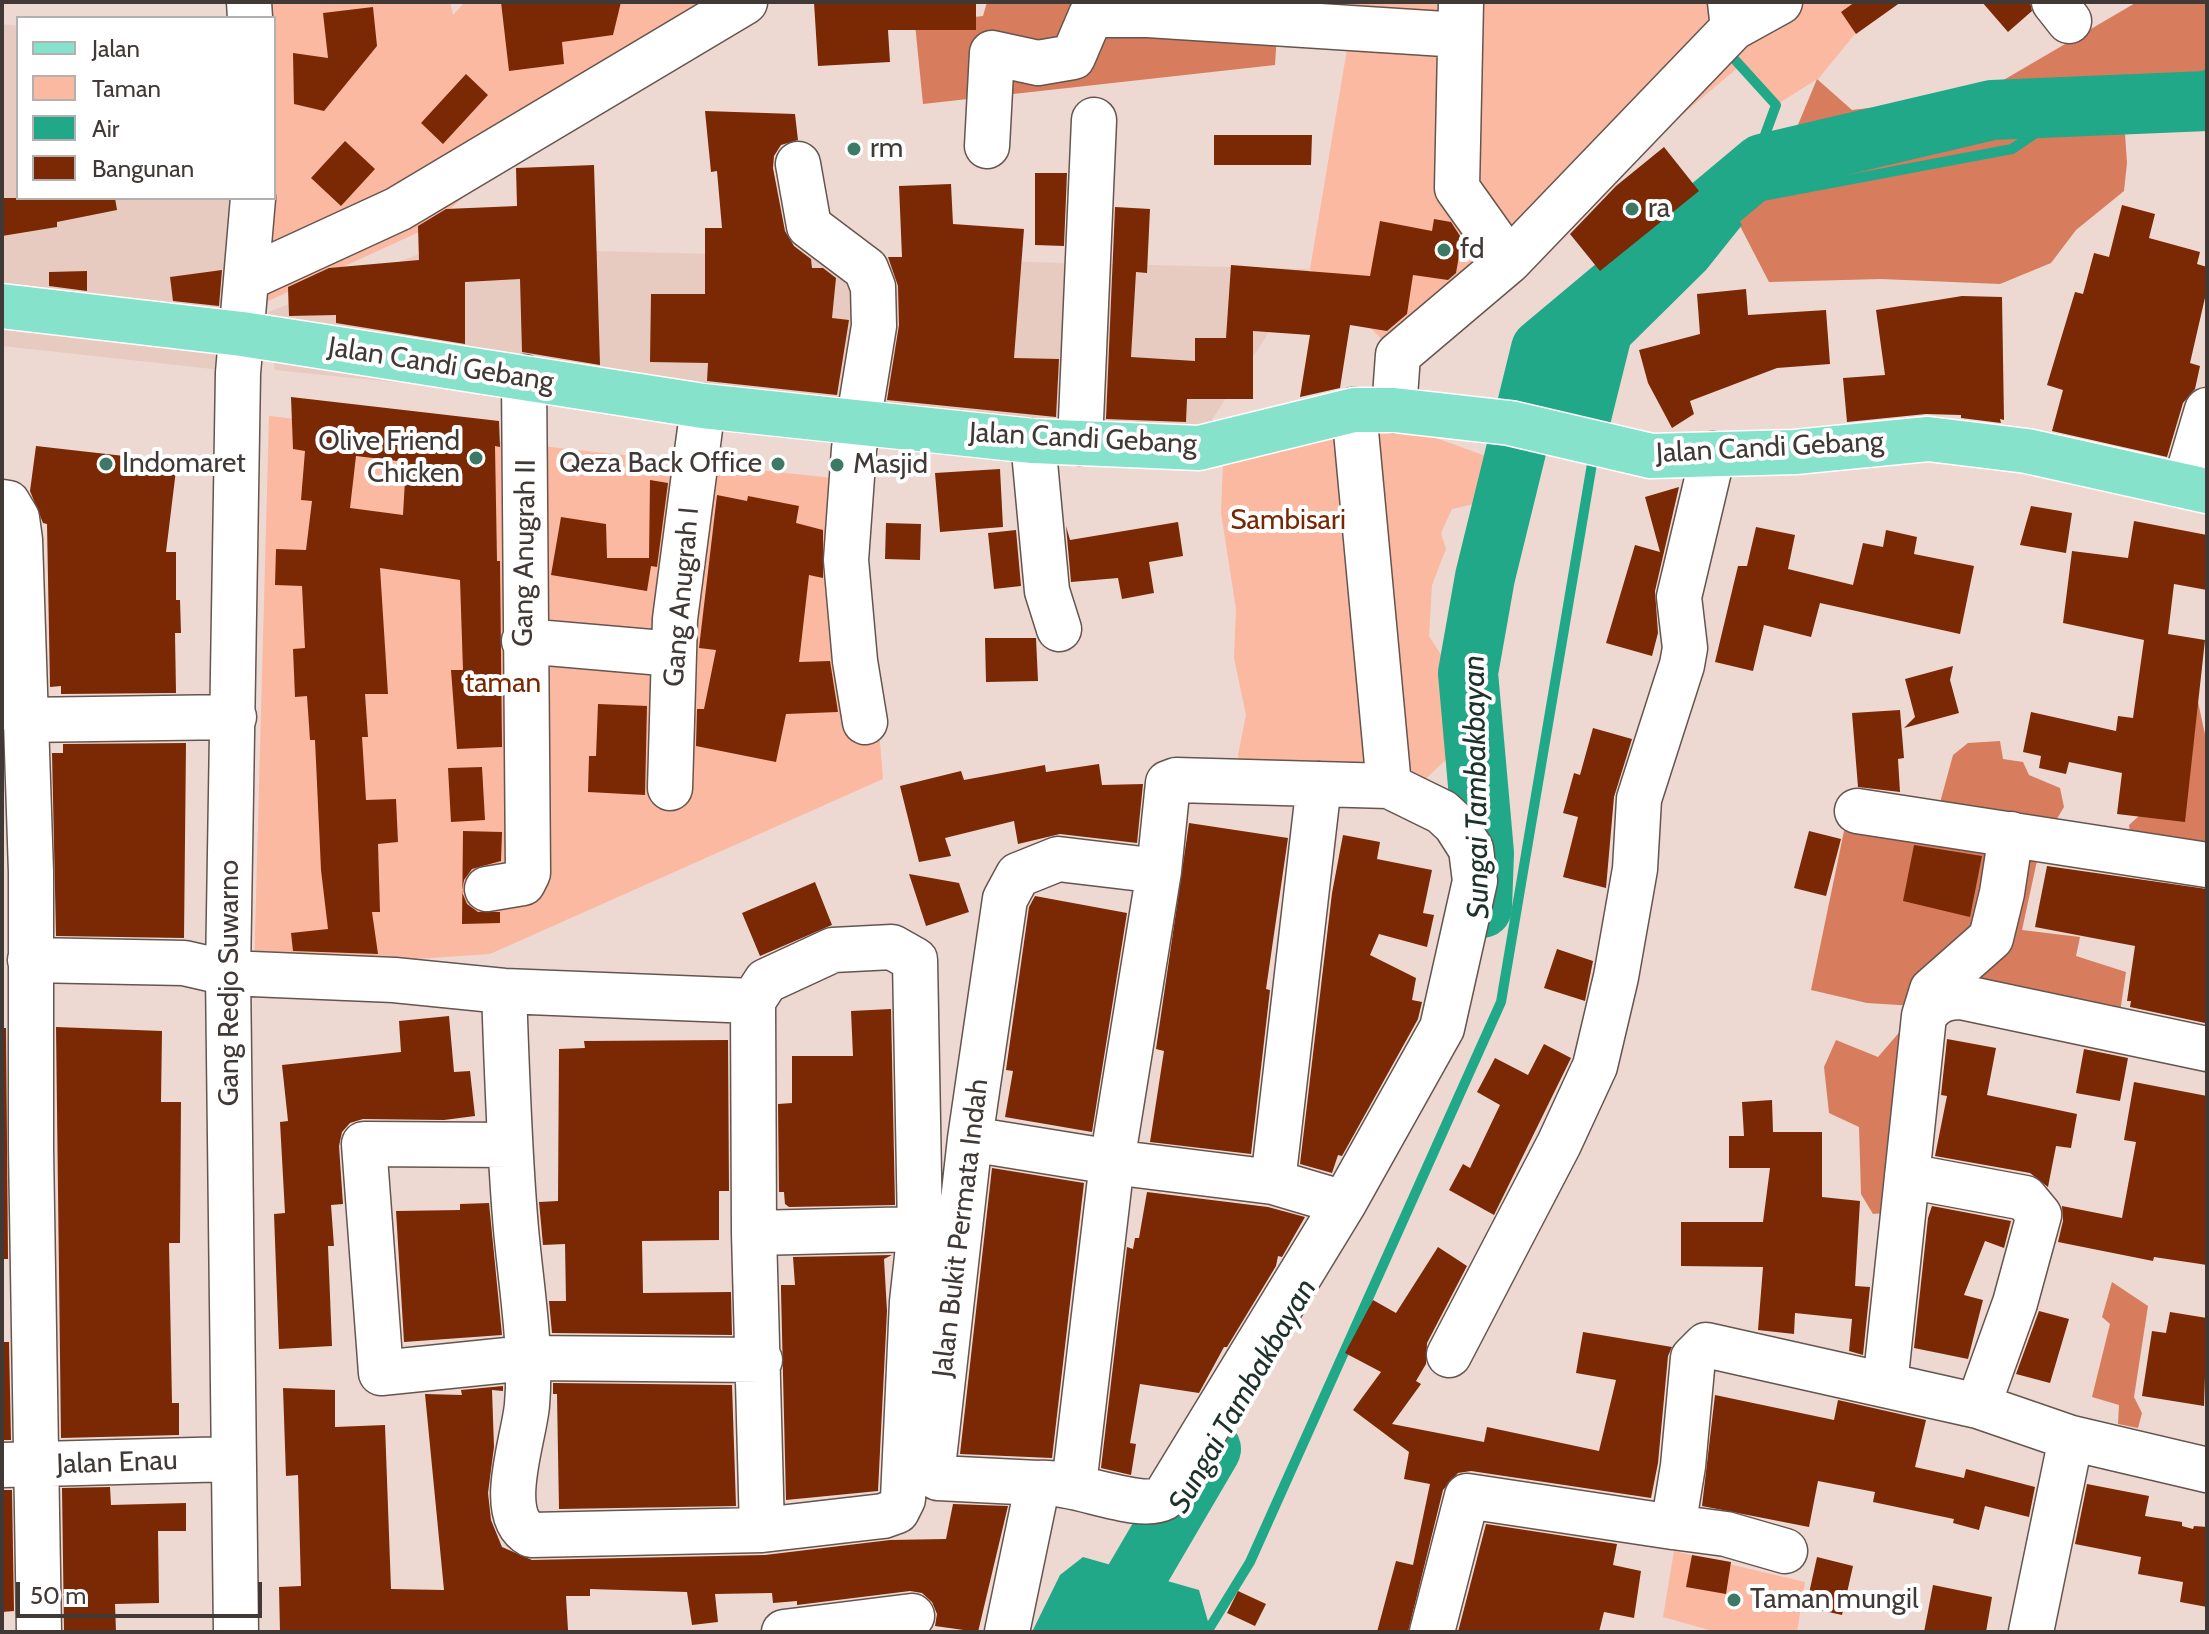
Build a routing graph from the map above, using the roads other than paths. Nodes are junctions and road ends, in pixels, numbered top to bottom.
1 (745, 2) edge
2 (1780, 2) edge
3 (1296, 14) edge
4 (1460, 18) edge
5 (1731, 21) edge
6 (1094, 120) dead end
7 (987, 146) dead end
8 (798, 164) dead end
9 (253, 200) edge
10 (1509, 261) junction
11 (248, 278) junction
12 (2, 306) edge
13 (242, 334) junction
14 (524, 377) junction
15 (703, 406) junction
16 (1374, 410) junction
17 (2207, 410) edge
18 (860, 424) junction
19 (1033, 441) junction
20 (1080, 443) junction
21 (1713, 454) junction
22 (2196, 488) edge
23 (10, 510) edge
24 (1059, 629) dead end
25 (524, 641) junction
26 (674, 654) junction
27 (234, 717) junction
28 (24, 720) junction
29 (865, 722) dead end
30 (1319, 784) junction
31 (1389, 786) junction
32 (670, 788) dead end
33 (1857, 811) dead end
34 (2011, 834) junction
35 (2207, 865) edge
36 (1159, 871) junction
37 (17, 872) edge
38 (487, 889) dead end
39 (30, 960) junction
40 (228, 973) junction
41 (504, 991) junction
42 (753, 1001) junction
43 (16, 1014) edge
44 (1924, 1016) junction
45 (2207, 1049) edge
46 (970, 1139) junction
47 (509, 1145) junction
48 (16, 1150) edge
49 (1112, 1162) junction
50 (1907, 1176) junction
51 (1273, 1182) junction
52 (1344, 1203) junction
53 (920, 1229) junction
54 (754, 1233) junction
55 (19, 1291) edge
56 (1449, 1355) dead end
57 (527, 1358) junction
58 (760, 1360) junction
59 (1885, 1385) junction
60 (1978, 1406) junction
61 (2071, 1438) junction
62 (233, 1459) junction
63 (20, 1465) edge
64 (2207, 1470) edge
65 (1056, 1484) junction
66 (1673, 1527) junction
67 (762, 1530) junction
68 (1785, 1551) dead end
69 (912, 1616) dead end
70 (830, 1629) edge
71 (39, 1632) edge
72 (236, 1632) edge
73 (784, 1632) edge
74 (1007, 1632) edge
75 (1432, 1632) edge
76 (2031, 1632) edge

1 - 11 street
2 - 5 street
3 - 4 street
3 - 7 street
4 - 10 street
5 - 10 street
6 - 20 street
8 - 18 street
9 - 11 street, Gang Redjo Suwarno
10 - 16 street
11 - 13 street, Gang Redjo Suwarno
12 - 13 main road, Jalan Candi Gebang
13 - 14 main road, Jalan Candi Gebang
13 - 27 street, Gang Redjo Suwarno
14 - 15 main road, Jalan Candi Gebang
14 - 25 street, Gang Anugrah II
15 - 18 main road, Jalan Candi Gebang
15 - 26 street, Gang Anugrah I
16 - 20 main road, Jalan Candi Gebang
16 - 21 main road, Jalan Candi Gebang
16 - 31 street
17 - 22 street
18 - 19 main road, Jalan Candi Gebang
18 - 29 street
19 - 20 main road, Jalan Candi Gebang
19 - 24 street
21 - 22 main road, Jalan Candi Gebang
21 - 56 street
23 - 28 street
25 - 26 street
25 - 38 street, Gang Anugrah II
26 - 32 street, Gang Anugrah I
27 - 28 street
27 - 40 street, Gang Redjo Suwarno
28 - 37 street
30 - 31 street
30 - 36 street
30 - 51 street
31 - 52 street
33 - 34 street
34 - 35 street
34 - 44 street
36 - 46 street, Jalan Bukit Permata Indah
36 - 49 street
37 - 39 street
39 - 40 street
39 - 43 street
40 - 41 street
40 - 62 street, Gang Redjo Suwarno
41 - 42 street
41 - 47 street
42 - 53 street
42 - 54 street
43 - 48 street
44 - 45 street
44 - 50 street
46 - 49 street
46 - 65 street, Jalan Bukit Permata Indah
47 - 57 street
47 - 57 street
48 - 55 street
49 - 51 street
49 - 65 street
50 - 59 street
50 - 60 street
51 - 52 street
52 - 65 street
53 - 54 street
53 - 67 street
54 - 58 street
55 - 63 street
57 - 58 street
57 - 67 street
58 - 67 street
59 - 60 street
59 - 66 street
60 - 61 street
61 - 64 street
61 - 76 street
62 - 63 street, Jalan Enau
62 - 72 street, Gang Redjo Suwarno
63 - 71 street
65 - 74 street
66 - 68 street
66 - 75 street
69 - 70 street
70 - 73 street

